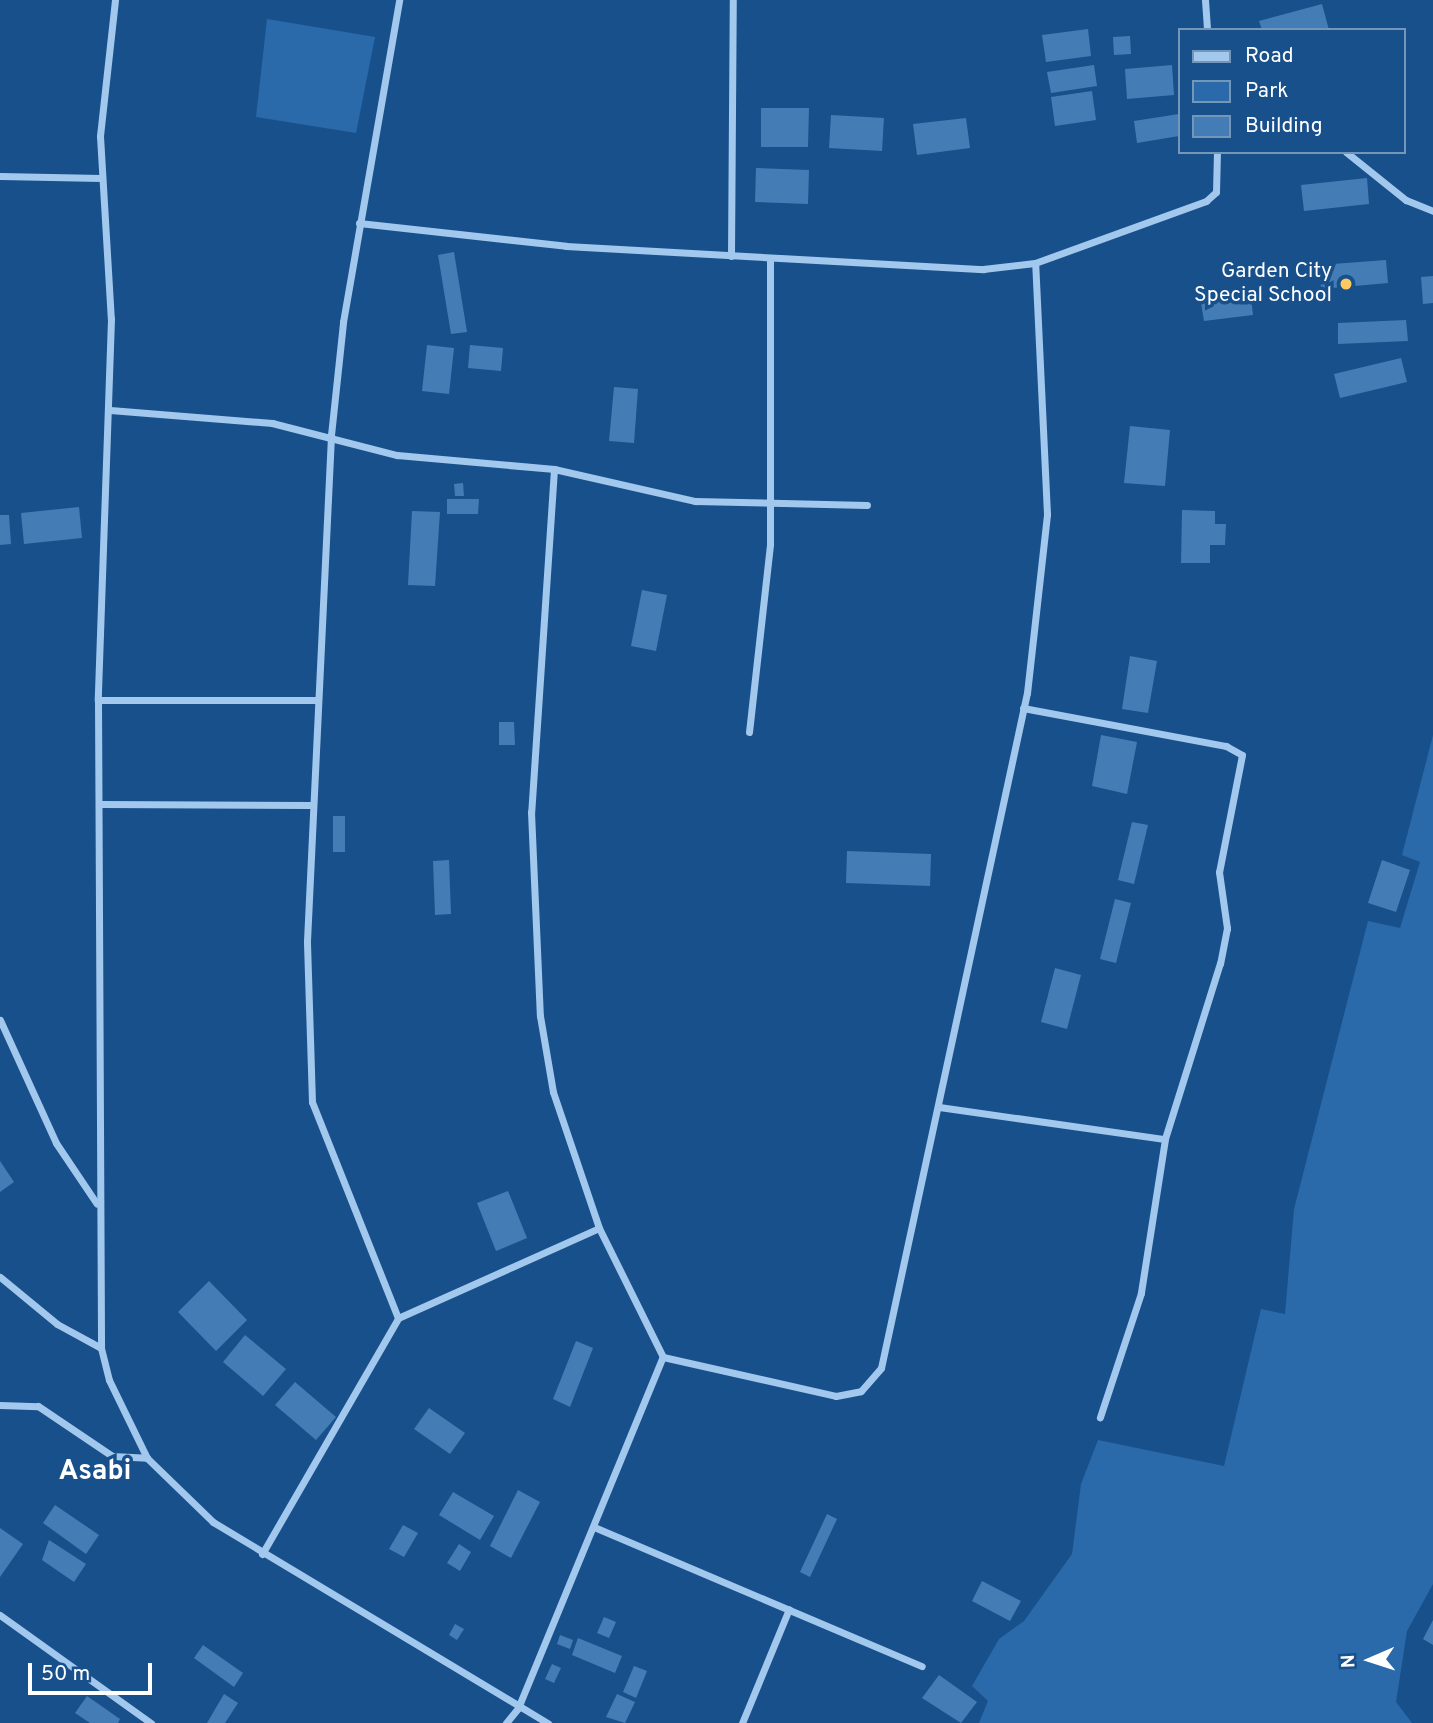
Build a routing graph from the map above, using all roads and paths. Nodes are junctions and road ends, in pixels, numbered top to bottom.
1 (115, 0) edge
2 (399, 0) edge
3 (733, 0) edge
4 (1205, 0) edge
5 (1207, 28) edge
6 (1217, 154) edge
7 (1348, 154) edge
8 (0, 176) edge
9 (100, 178) junction
10 (1433, 211) edge
11 (359, 223) junction
12 (732, 256) junction
13 (771, 260) junction
14 (1035, 263) junction
15 (110, 410) junction
16 (331, 435) junction
17 (554, 469) junction
18 (772, 499) junction
19 (867, 505) dead end
20 (98, 700) junction
21 (315, 701) junction
22 (1023, 708) junction
23 (749, 732) dead end
24 (101, 804) junction
25 (310, 805) junction
26 (0, 1020) edge
27 (939, 1107) junction
28 (1165, 1139) junction
29 (98, 1204) junction
30 (599, 1228) junction
31 (0, 1277) edge
32 (398, 1318) junction
33 (101, 1348) junction
34 (663, 1357) junction
35 (0, 1405) edge
36 (1100, 1417) dead end
37 (147, 1458) junction
38 (594, 1527) junction
39 (262, 1554) junction
40 (789, 1609) junction
41 (0, 1615) edge
42 (922, 1666) dead end
43 (518, 1708) junction
44 (150, 1723) edge
45 (506, 1723) edge
46 (548, 1723) edge
47 (741, 1723) edge

1 - 9 street
2 - 11 street
3 - 12 street
4 - 5 street
6 - 14 street
7 - 10 street
8 - 9 street
9 - 15 street
11 - 12 street
11 - 16 street
12 - 13 street
13 - 14 street
13 - 18 street
14 - 22 street
15 - 16 street
15 - 20 street
16 - 17 street
16 - 21 street
17 - 18 street
17 - 30 street
18 - 19 street
18 - 23 street
20 - 21 street
20 - 24 street
21 - 25 street
22 - 27 street
22 - 28 street
24 - 25 street
24 - 29 street
25 - 32 street
26 - 29 street
27 - 28 street
27 - 34 street
28 - 36 street
29 - 33 street
30 - 32 street
30 - 34 street
31 - 33 street
32 - 39 street
33 - 37 street
34 - 38 street
35 - 37 street
37 - 39 street
38 - 40 street
38 - 43 street
39 - 43 street
40 - 42 street
40 - 47 street
41 - 44 street
43 - 45 street
43 - 46 street

